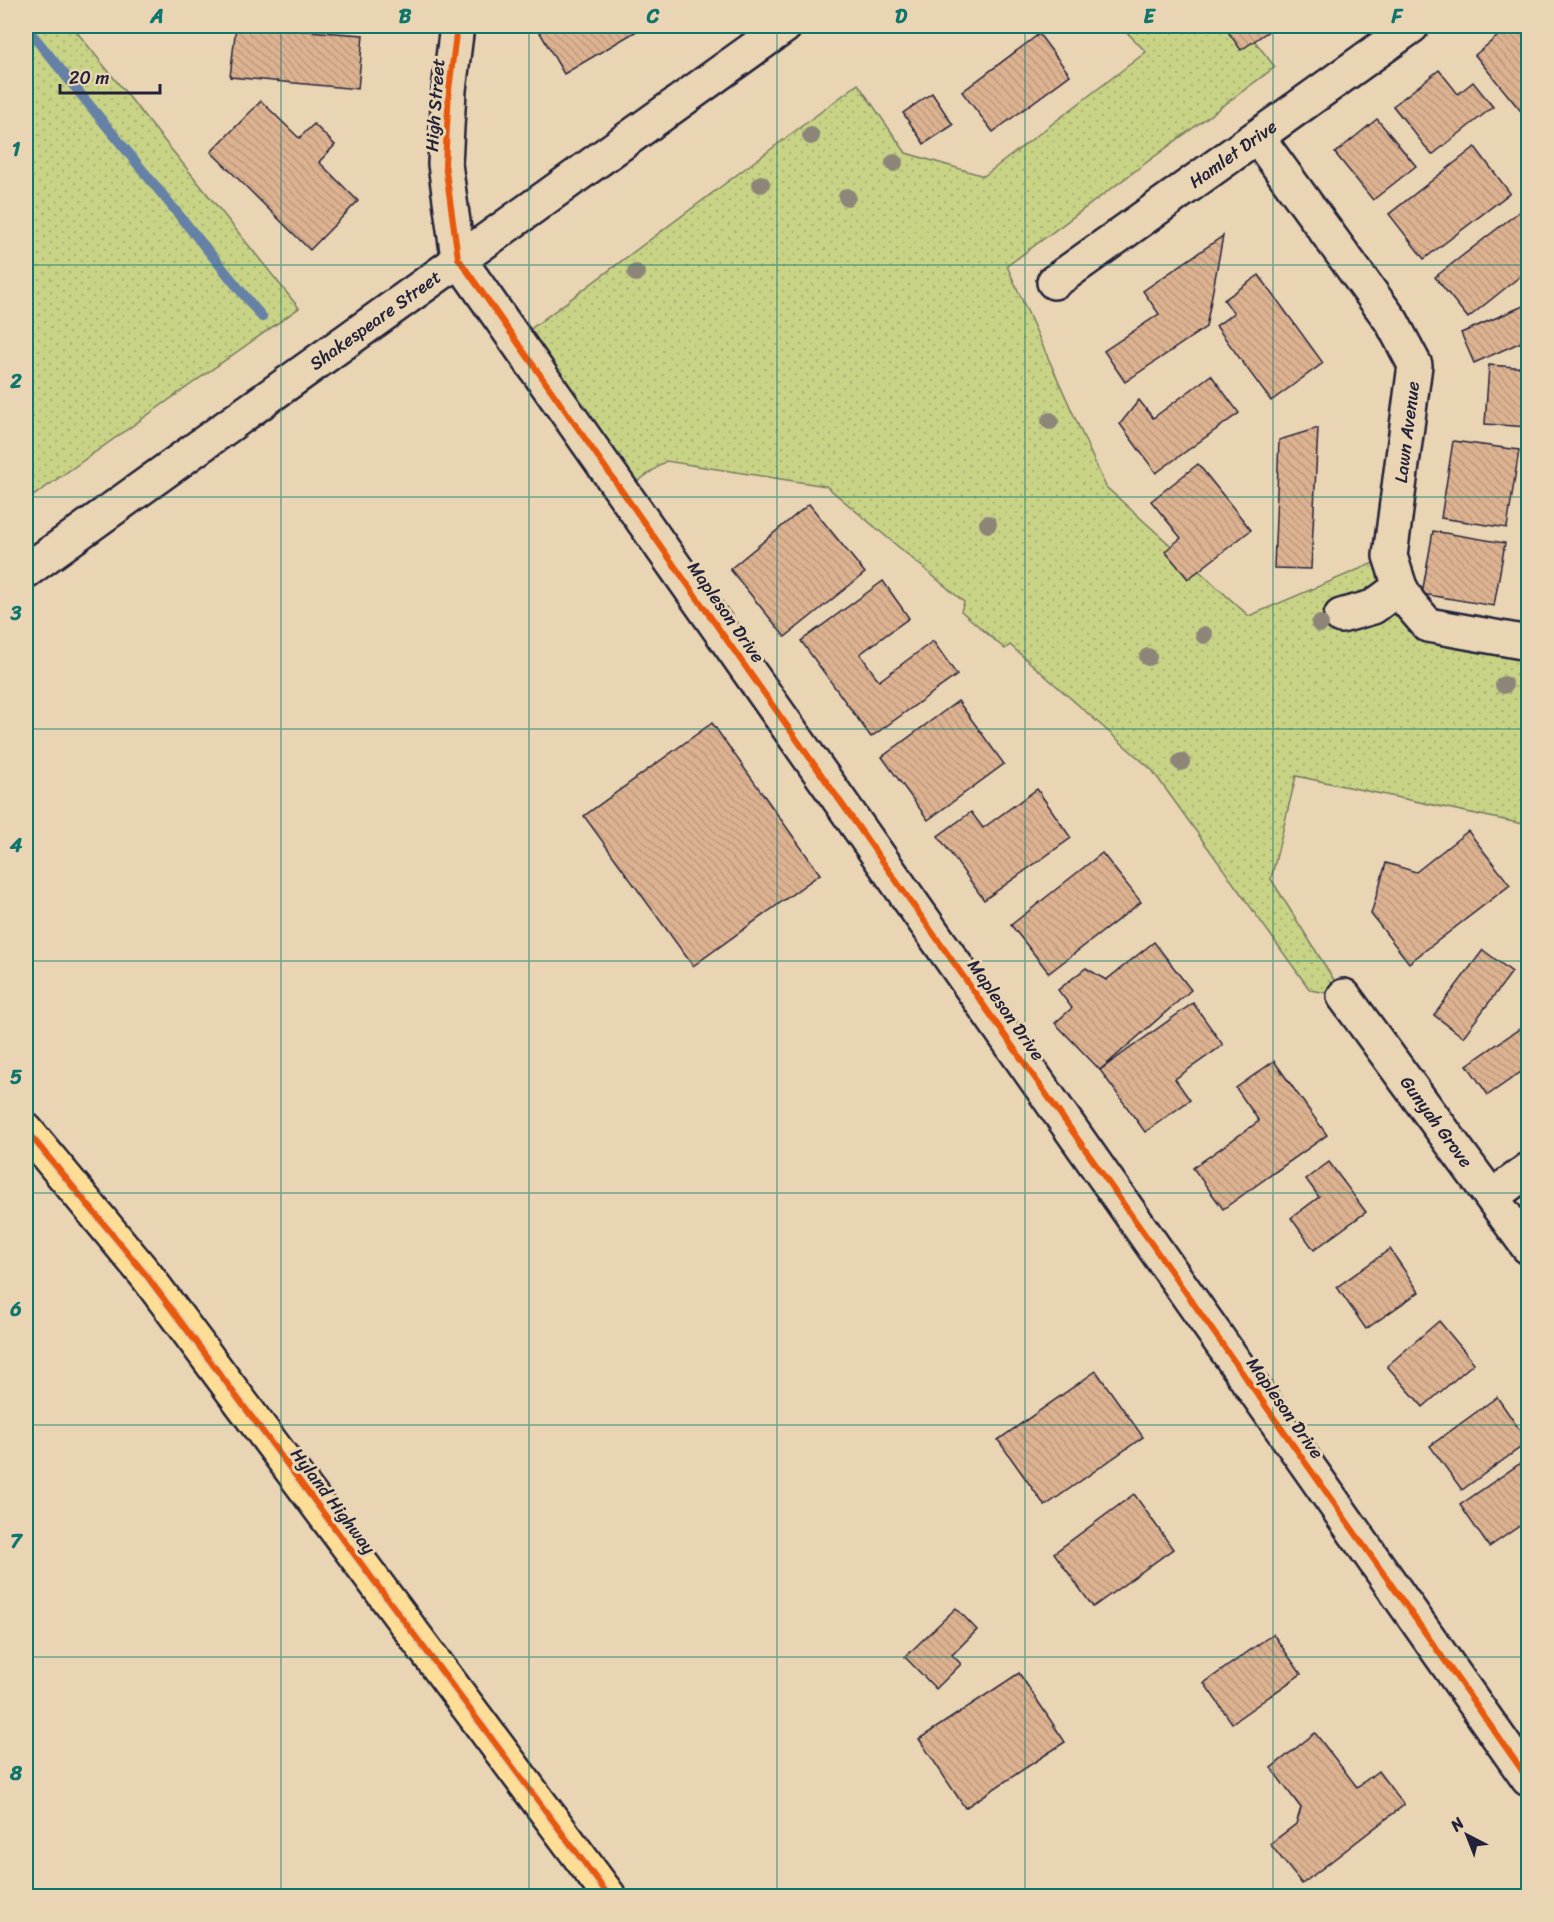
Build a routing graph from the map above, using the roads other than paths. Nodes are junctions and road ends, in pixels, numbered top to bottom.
1 (457, 26) edge
2 (785, 26) edge
3 (1412, 26) edge
4 (1258, 138) junction
5 (459, 258) junction
6 (1054, 282) dead end
7 (26, 571) edge
8 (1400, 587) junction
9 (1341, 616) dead end
10 (1528, 643) edge
11 (1344, 996) dead end
12 (26, 1130) edge
13 (1528, 1170) edge
14 (1493, 1196) junction
15 (1528, 1247) edge
16 (1528, 1779) edge
17 (609, 1896) edge

1 - 5 street, High Street
2 - 5 street, Shakespeare Street
3 - 4 street, Hamlet Drive
4 - 6 street, Hamlet Drive
4 - 8 street, Lawn Avenue
5 - 7 street, Shakespeare Street
5 - 16 street, Mapleson Drive
8 - 9 street
8 - 10 street, Lawn Avenue
11 - 14 street, Gunyah Grove
12 - 17 main road, Hyland Highway
13 - 14 street
14 - 15 street, Gunyah Grove

